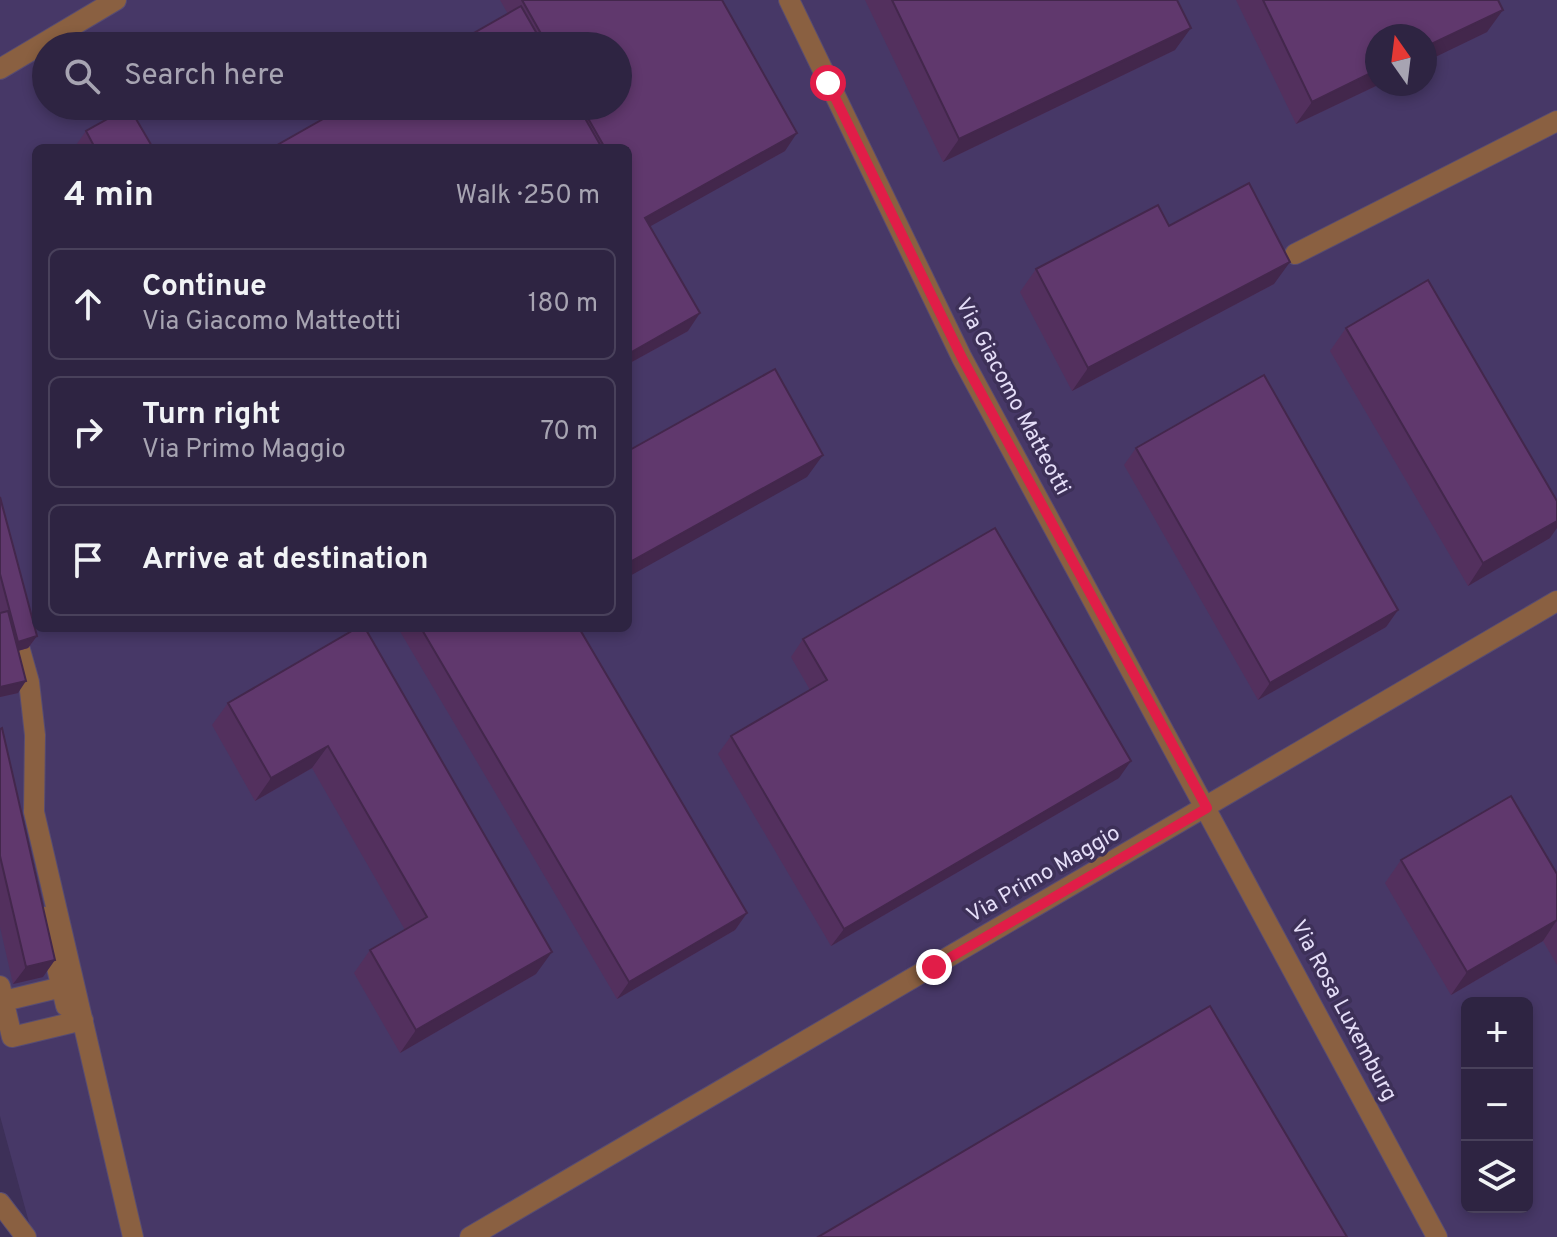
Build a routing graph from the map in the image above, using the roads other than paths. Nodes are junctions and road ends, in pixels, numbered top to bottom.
1 (116, 0) edge
2 (789, 0) edge
3 (62, 32) edge
4 (32, 50) edge
5 (0, 69) edge
6 (1557, 121) edge
7 (1295, 254) dead end
8 (1557, 601) edge
9 (20, 650) edge
10 (14, 783) edge
11 (1207, 808) junction
12 (50, 938) junction
13 (25, 944) edge
14 (4, 983) edge
15 (62, 987) junction
16 (78, 1021) junction
17 (0, 1203) edge
18 (26, 1237) edge
19 (133, 1237) edge
20 (470, 1237) edge
21 (1437, 1237) edge

1 - 3 street
2 - 11 street, Via Giacomo Matteotti
4 - 5 street
6 - 7 street
8 - 11 street, Via Primo Maggio
9 - 16 street
10 - 12 street
11 - 20 street, Via Primo Maggio
11 - 21 street, Via Rosa Luxemburg
12 - 13 street
12 - 15 street
14 - 15 street
14 - 16 street
15 - 16 street
16 - 19 street
17 - 18 street

